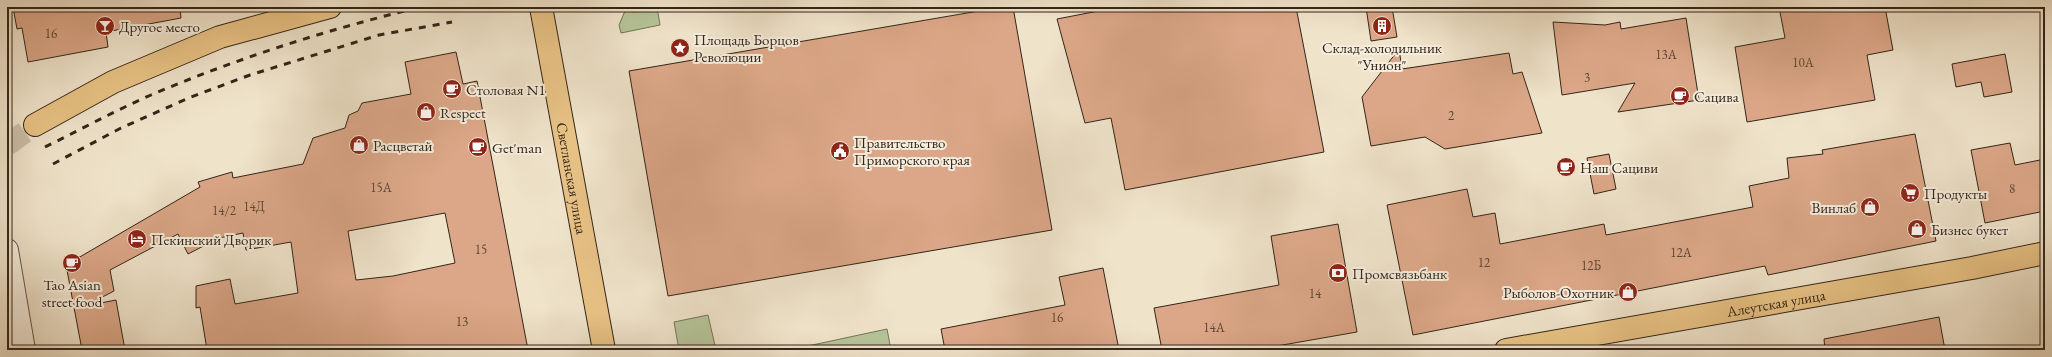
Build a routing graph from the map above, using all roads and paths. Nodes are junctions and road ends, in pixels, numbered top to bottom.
1 (330, 7) edge
2 (541, 7) edge
3 (35, 125) tunnel mouth
4 (7, 250) edge
5 (2045, 253) edge
6 (24, 350) edge
7 (604, 350) edge
8 (1506, 350) edge

1 - 3 main road
2 - 7 main road, Светланская улица
4 - 6 street
5 - 8 main road, Алеутская улица

